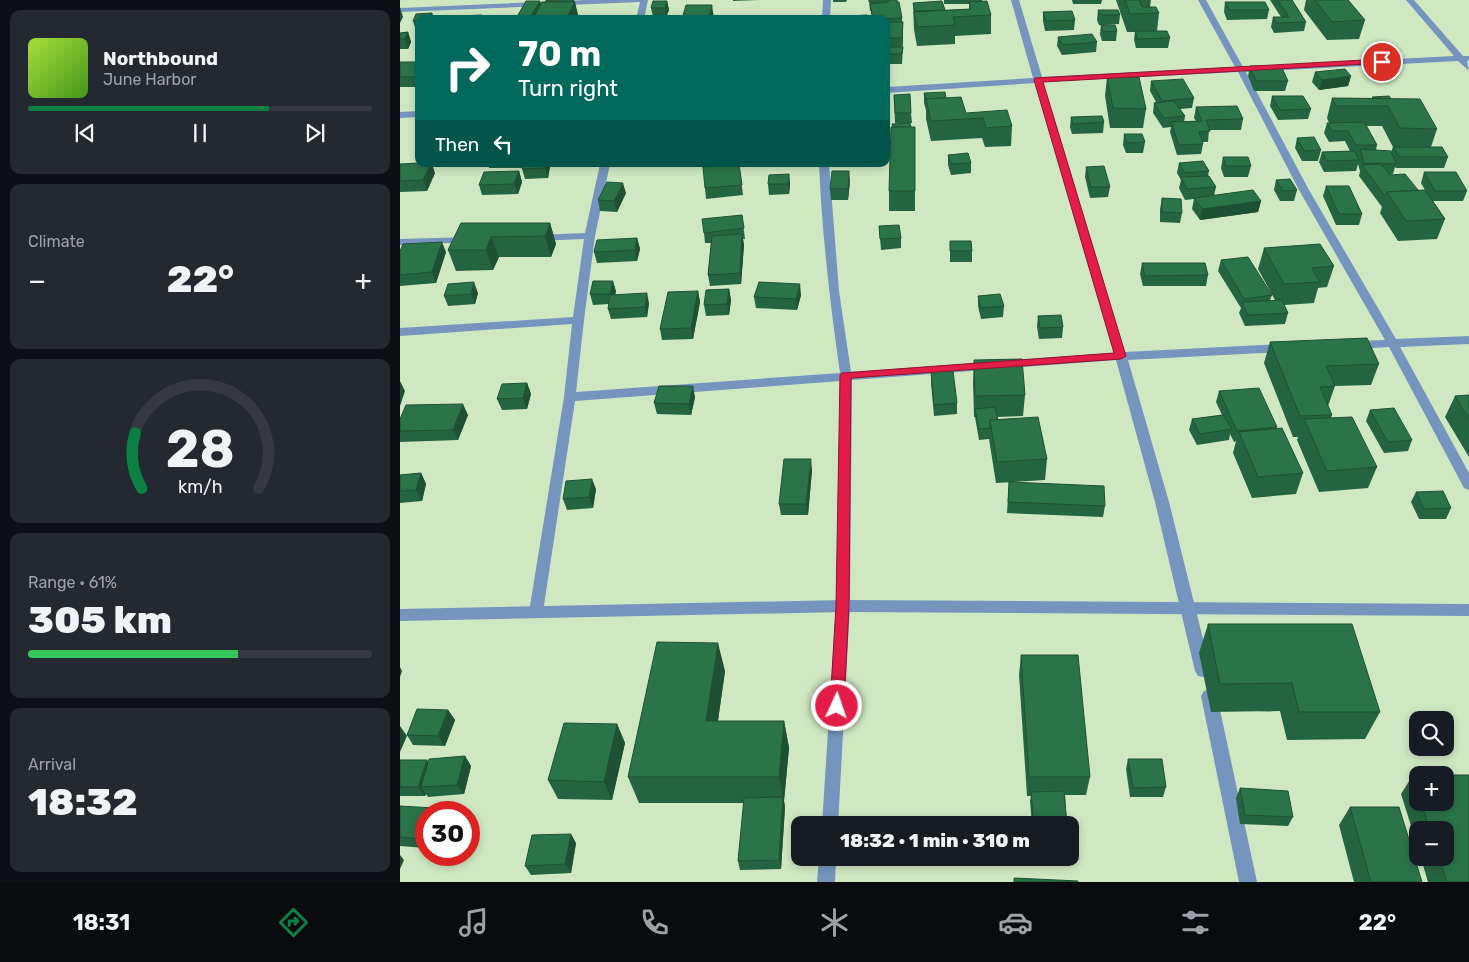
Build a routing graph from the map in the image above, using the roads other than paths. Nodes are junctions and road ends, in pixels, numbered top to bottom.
1 (643, 0) edge
2 (827, 0) edge
3 (1015, 0) edge
4 (1202, 0) edge
5 (1410, 0) edge
6 (400, 10) edge
7 (641, 15) edge
8 (826, 15) edge
9 (1465, 58) edge
10 (1469, 68) edge
11 (1240, 70) junction
12 (1038, 80) junction
13 (890, 90) edge
14 (415, 114) edge
15 (400, 115) edge
16 (604, 167) edge
17 (824, 167) edge
18 (590, 236) junction
19 (530, 238) edge
20 (480, 240) edge
21 (400, 242) edge
22 (578, 320) junction
23 (400, 332) edge
24 (1469, 340) edge
25 (1393, 344) junction
26 (1344, 346) edge
27 (1296, 348) edge
28 (1121, 356) junction
29 (846, 375) junction
30 (570, 397) junction
31 (1469, 485) edge
32 (843, 606) junction
33 (1189, 606) junction
34 (1469, 610) edge
35 (536, 612) junction
36 (400, 615) edge
37 (831, 816) edge
38 (827, 866) edge
39 (826, 882) edge
40 (1248, 882) edge

1 - 6 street
1 - 7 street
2 - 8 street
3 - 12 street
4 - 11 street
5 - 9 street
9 - 10 street
9 - 11 street
11 - 12 street
11 - 25 street
12 - 13 street
12 - 28 street
14 - 15 street
16 - 18 street
17 - 29 street
18 - 19 street
18 - 22 street
20 - 21 street
22 - 23 street
22 - 30 street
24 - 25 street
25 - 26 street
25 - 31 street
27 - 28 street
28 - 29 street
28 - 33 street
29 - 30 street
29 - 32 street
30 - 35 street
32 - 33 street
32 - 35 street
32 - 37 street
33 - 34 street
33 - 40 street
35 - 36 street
38 - 39 street

